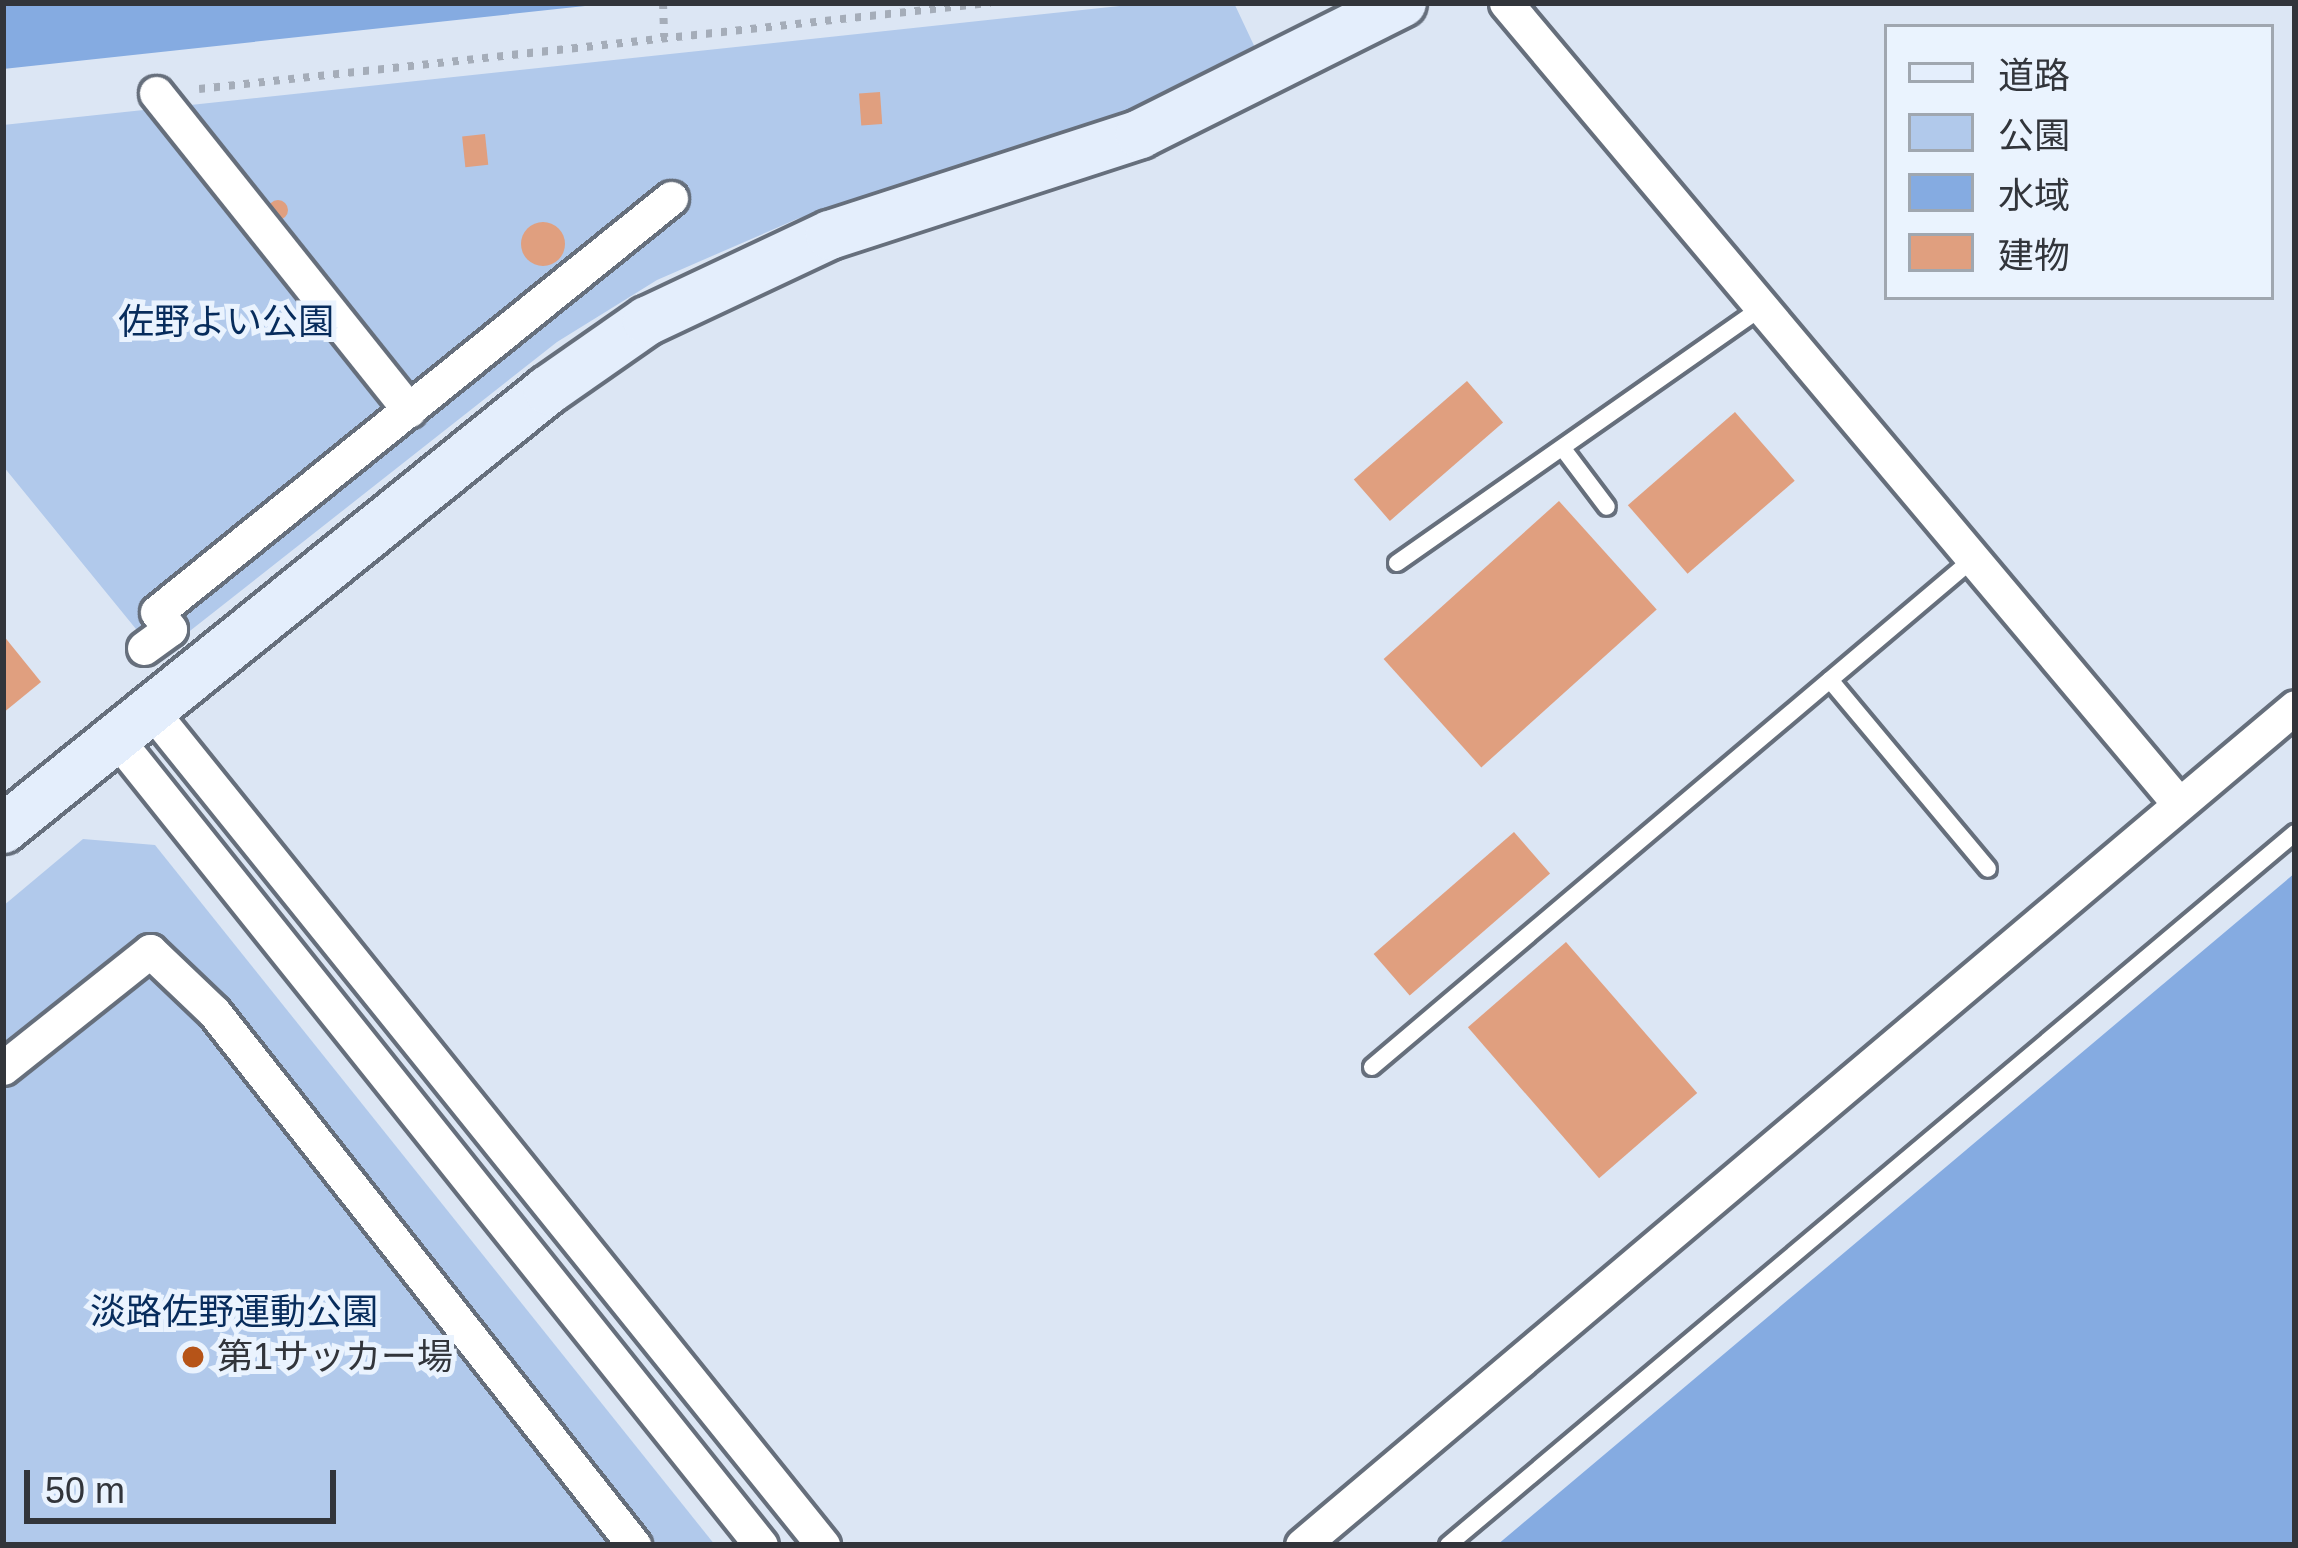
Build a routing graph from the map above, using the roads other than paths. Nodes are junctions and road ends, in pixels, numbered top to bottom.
1 (1402, 3) edge
2 (1506, 3) edge
3 (156, 93) road end
4 (671, 198) dead end
5 (1758, 310) junction
6 (409, 410) junction
7 (1564, 450) junction
8 (1607, 507) dead end
9 (1973, 559) junction
10 (1397, 563) dead end
11 (144, 648) dead end
12 (1830, 680) junction
13 (2295, 707) edge
14 (134, 724) junction
15 (2179, 805) junction
16 (3, 829) edge
17 (2295, 833) edge
18 (1988, 869) dead end
19 (1372, 1067) dead end
20 (3, 1068) edge
21 (634, 1545) edge
22 (761, 1545) edge
23 (823, 1545) edge
24 (1302, 1545) edge
25 (1448, 1545) edge

1 - 14 street
2 - 5 street
3 - 6 street
4 - 6 street
5 - 7 lane
5 - 9 street
6 - 11 street
7 - 8 lane
7 - 10 lane
9 - 12 lane
9 - 15 street
12 - 18 lane
12 - 19 lane
13 - 15 street
14 - 16 street
14 - 22 street
14 - 23 street
15 - 24 street
17 - 25 lane
20 - 21 street

